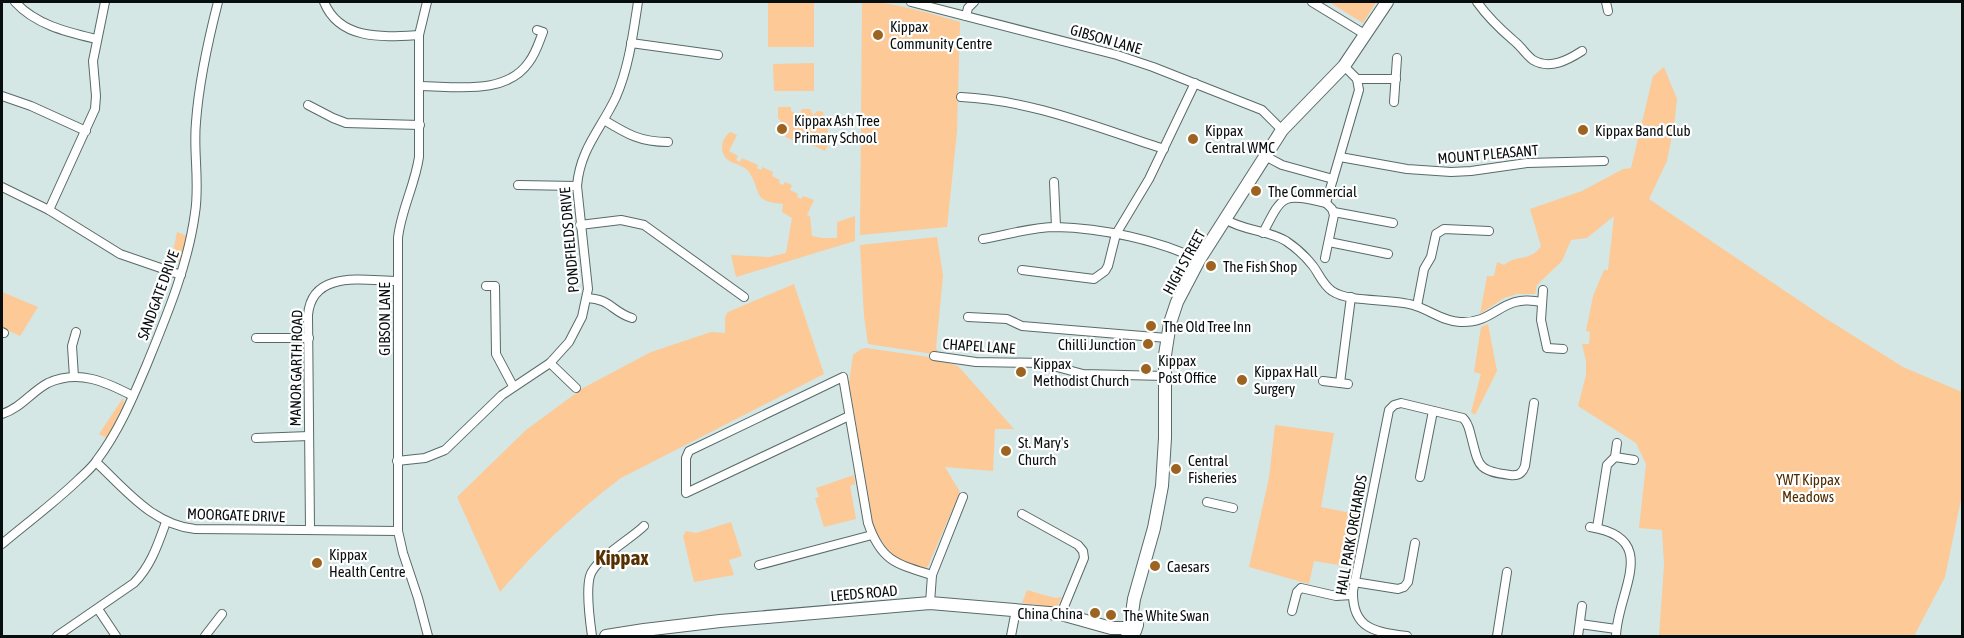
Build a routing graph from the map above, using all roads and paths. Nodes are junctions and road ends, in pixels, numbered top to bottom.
1 (15, 2) edge
2 (105, 2) edge
3 (218, 2) edge
4 (324, 2) edge
5 (427, 2) edge
6 (638, 2) edge
7 (911, 2) edge
8 (974, 2) edge
9 (1312, 2) edge
10 (1387, 2) edge
11 (1477, 2) edge
12 (966, 16) junction
13 (537, 30) dead end
14 (419, 35) junction
15 (1366, 35) junction
16 (96, 39) junction
17 (631, 43) junction
18 (1582, 51) dead end
19 (718, 55) dead end
20 (1397, 58) dead end
21 (1344, 66) junction
22 (1357, 79) junction
23 (1396, 79) junction
24 (1195, 83) junction
25 (419, 86) junction
26 (2, 96) edge
27 (961, 97) dead end
28 (1394, 102) dead end
29 (308, 105) dead end
30 (604, 120) junction
31 (420, 125) junction
32 (1282, 130) junction
33 (86, 131) junction
34 (668, 142) dead end
35 (1164, 149) junction
36 (1264, 156) junction
37 (1340, 157) junction
38 (1604, 161) dead end
39 (1333, 179) junction
40 (1054, 182) dead end
41 (518, 185) dead end
42 (2, 186) edge
43 (577, 186) junction
44 (1326, 203) junction
45 (50, 210) junction
46 (1334, 212) junction
47 (1225, 219) junction
48 (1393, 223) dead end
49 (580, 225) junction
50 (1056, 227) junction
51 (1489, 231) dead end
52 (1263, 233) junction
53 (1116, 234) junction
54 (983, 239) dead end
55 (1329, 242) junction
56 (1388, 254) dead end
57 (1325, 258) dead end
58 (1199, 260) junction
59 (1022, 270) dead end
60 (181, 275) junction
61 (397, 281) junction
62 (486, 286) dead end
63 (1543, 290) dead end
64 (744, 297) dead end
65 (1352, 297) junction
66 (587, 298) junction
67 (1542, 302) junction
68 (1417, 306) junction
69 (968, 317) dead end
70 (632, 318) dead end
71 (76, 332) dead end
72 (256, 338) dead end
73 (309, 338) junction
74 (1167, 338) junction
75 (1563, 349) dead end
76 (934, 356) dead end
77 (550, 363) junction
78 (1165, 376) junction
79 (74, 377) junction
80 (1323, 381) dead end
81 (513, 386) junction
82 (576, 388) dead end
83 (133, 396) junction
84 (1534, 403) dead end
85 (1433, 411) junction
86 (2, 414) edge
87 (849, 416) junction
88 (309, 436) junction
89 (256, 438) dead end
90 (1617, 442) dead end
91 (1615, 457) junction
92 (1634, 460) dead end
93 (397, 461) junction
94 (96, 462) junction
95 (1420, 477) dead end
96 (963, 497) dead end
97 (1207, 502) dead end
98 (1233, 508) dead end
99 (1022, 514) dead end
100 (166, 522) junction
101 (644, 526) dead end
102 (310, 530) junction
103 (398, 531) junction
104 (872, 534) junction
105 (1415, 543) dead end
106 (2, 544) edge
107 (759, 565) dead end
108 (1507, 572) dead end
109 (932, 575) junction
110 (1354, 582) junction
111 (1352, 595) junction
112 (930, 603) junction
113 (1582, 606) dead end
114 (98, 609) junction
115 (1016, 610) junction
116 (1292, 611) dead end
117 (222, 614) dead end
118 (1061, 614) junction
119 (1127, 624) joint
120 (1580, 624) junction
121 (1102, 631) edge
122 (1616, 633) edge
123 (57, 636) edge
124 (116, 636) edge
125 (205, 636) edge
126 (429, 636) edge
127 (592, 636) edge
128 (606, 636) edge
129 (1011, 636) edge
130 (1407, 636) edge
131 (1497, 636) edge
132 (1578, 636) edge

1 - 16 street
2 - 16 street
3 - 60 street, SANDGATE DRIVE
4 - 14 street
5 - 14 street, GIBSON LANE
6 - 17 street, PONDFIELDS DRIVE
7 - 12 street, GIBSON LANE
8 - 12 street
9 - 15 street
10 - 15 main road, HIGH STREET
11 - 18 street
12 - 24 street, GIBSON LANE
13 - 25 street
14 - 25 street, GIBSON LANE
15 - 21 main road, HIGH STREET
16 - 33 street
17 - 19 street
17 - 30 street, PONDFIELDS DRIVE
20 - 23 street
21 - 22 street
21 - 32 main road, HIGH STREET
22 - 23 street
22 - 37 street
23 - 28 street
24 - 32 street, GIBSON LANE
24 - 35 street
25 - 31 street, GIBSON LANE
26 - 33 street
27 - 35 street
29 - 31 street
30 - 34 street
30 - 43 street, PONDFIELDS DRIVE
31 - 61 street, GIBSON LANE
32 - 36 main road, HIGH STREET
33 - 45 street
35 - 53 street
36 - 39 street
36 - 47 main road, HIGH STREET
37 - 38 street, MOUNT PLEASANT
37 - 39 street
39 - 44 street
40 - 50 street
41 - 43 street
42 - 45 street
43 - 49 street, PONDFIELDS DRIVE
44 - 46 street
44 - 52 street
45 - 60 street
46 - 48 street
46 - 55 street
47 - 52 street
47 - 58 main road, HIGH STREET
49 - 64 street
49 - 66 street, PONDFIELDS DRIVE
50 - 53 street
50 - 54 street
51 - 68 street
52 - 65 street
53 - 58 street
53 - 59 street
55 - 56 street
55 - 57 street
58 - 74 main road, HIGH STREET
60 - 83 street, SANDGATE DRIVE
61 - 73 street, MANOR GARTH ROAD
61 - 93 street, GIBSON LANE
62 - 81 street
63 - 67 street
65 - 68 street
65 - 80 street
66 - 70 street
66 - 77 street, PONDFIELDS DRIVE
67 - 68 street
67 - 75 street
69 - 74 street
71 - 79 street
72 - 73 street
73 - 88 street, MANOR GARTH ROAD
74 - 78 main road, HIGH STREET
76 - 78 street, CHAPEL LANE
77 - 81 street, PONDFIELDS DRIVE
77 - 82 street
78 - 119 main road, HIGH STREET
79 - 83 street
79 - 86 street
81 - 93 street, PONDFIELDS DRIVE
83 - 94 street, SANDGATE DRIVE
84 - 85 street
85 - 95 street
85 - 110 street, HALL PARK ORCHARDS
87 - 87 street
87 - 104 street
88 - 89 street
88 - 102 street, MANOR GARTH ROAD
90 - 91 street
91 - 92 street
91 - 122 street
93 - 103 street, GIBSON LANE
94 - 100 street, MOORGATE DRIVE
94 - 106 street, SANDGATE DRIVE
96 - 109 street
97 - 98 street
99 - 118 street
100 - 102 street, MOORGATE DRIVE
100 - 114 street
101 - 127 street
102 - 103 street, MOORGATE DRIVE
103 - 126 street, GIBSON LANE
104 - 107 street
104 - 109 street
105 - 110 street
108 - 131 street
109 - 112 street
110 - 111 street, HALL PARK ORCHARDS
111 - 116 street
111 - 130 street, HALL PARK ORCHARDS
112 - 115 main road, LEEDS ROAD
112 - 128 main road, LEEDS ROAD
113 - 120 street
114 - 123 street
114 - 124 street
115 - 118 main road, LEEDS ROAD
115 - 129 street
117 - 125 street
118 - 121 main road, LEEDS ROAD
119 - 121 main road, LEEDS ROAD
120 - 122 street
120 - 132 street

